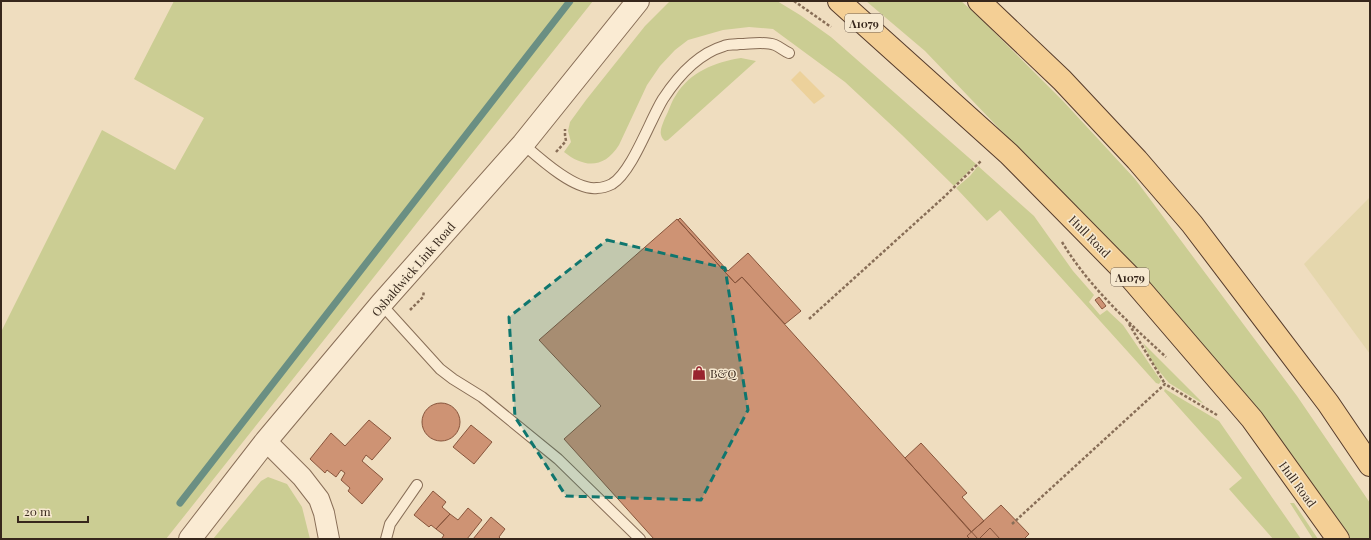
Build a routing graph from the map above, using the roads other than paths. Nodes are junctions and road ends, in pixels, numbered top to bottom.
1 (638, 1) edge
2 (839, 1) edge
3 (979, 1) edge
4 (788, 53) dead end
5 (523, 144) junction
6 (381, 304) junction
7 (266, 441) junction
8 (1370, 465) edge
9 (417, 485) dead end
10 (190, 539) edge
11 (328, 539) edge
12 (386, 539) edge
13 (640, 539) edge
14 (1338, 539) edge

1 - 5 street, Osbaldwick Link Road
2 - 14 main road, Hull Road / A1079
3 - 8 main road
4 - 5 lane
5 - 6 street, Osbaldwick Link Road
6 - 7 street, Osbaldwick Link Road
6 - 13 lane
7 - 10 street, Osbaldwick Link Road
7 - 11 street
9 - 12 lane

